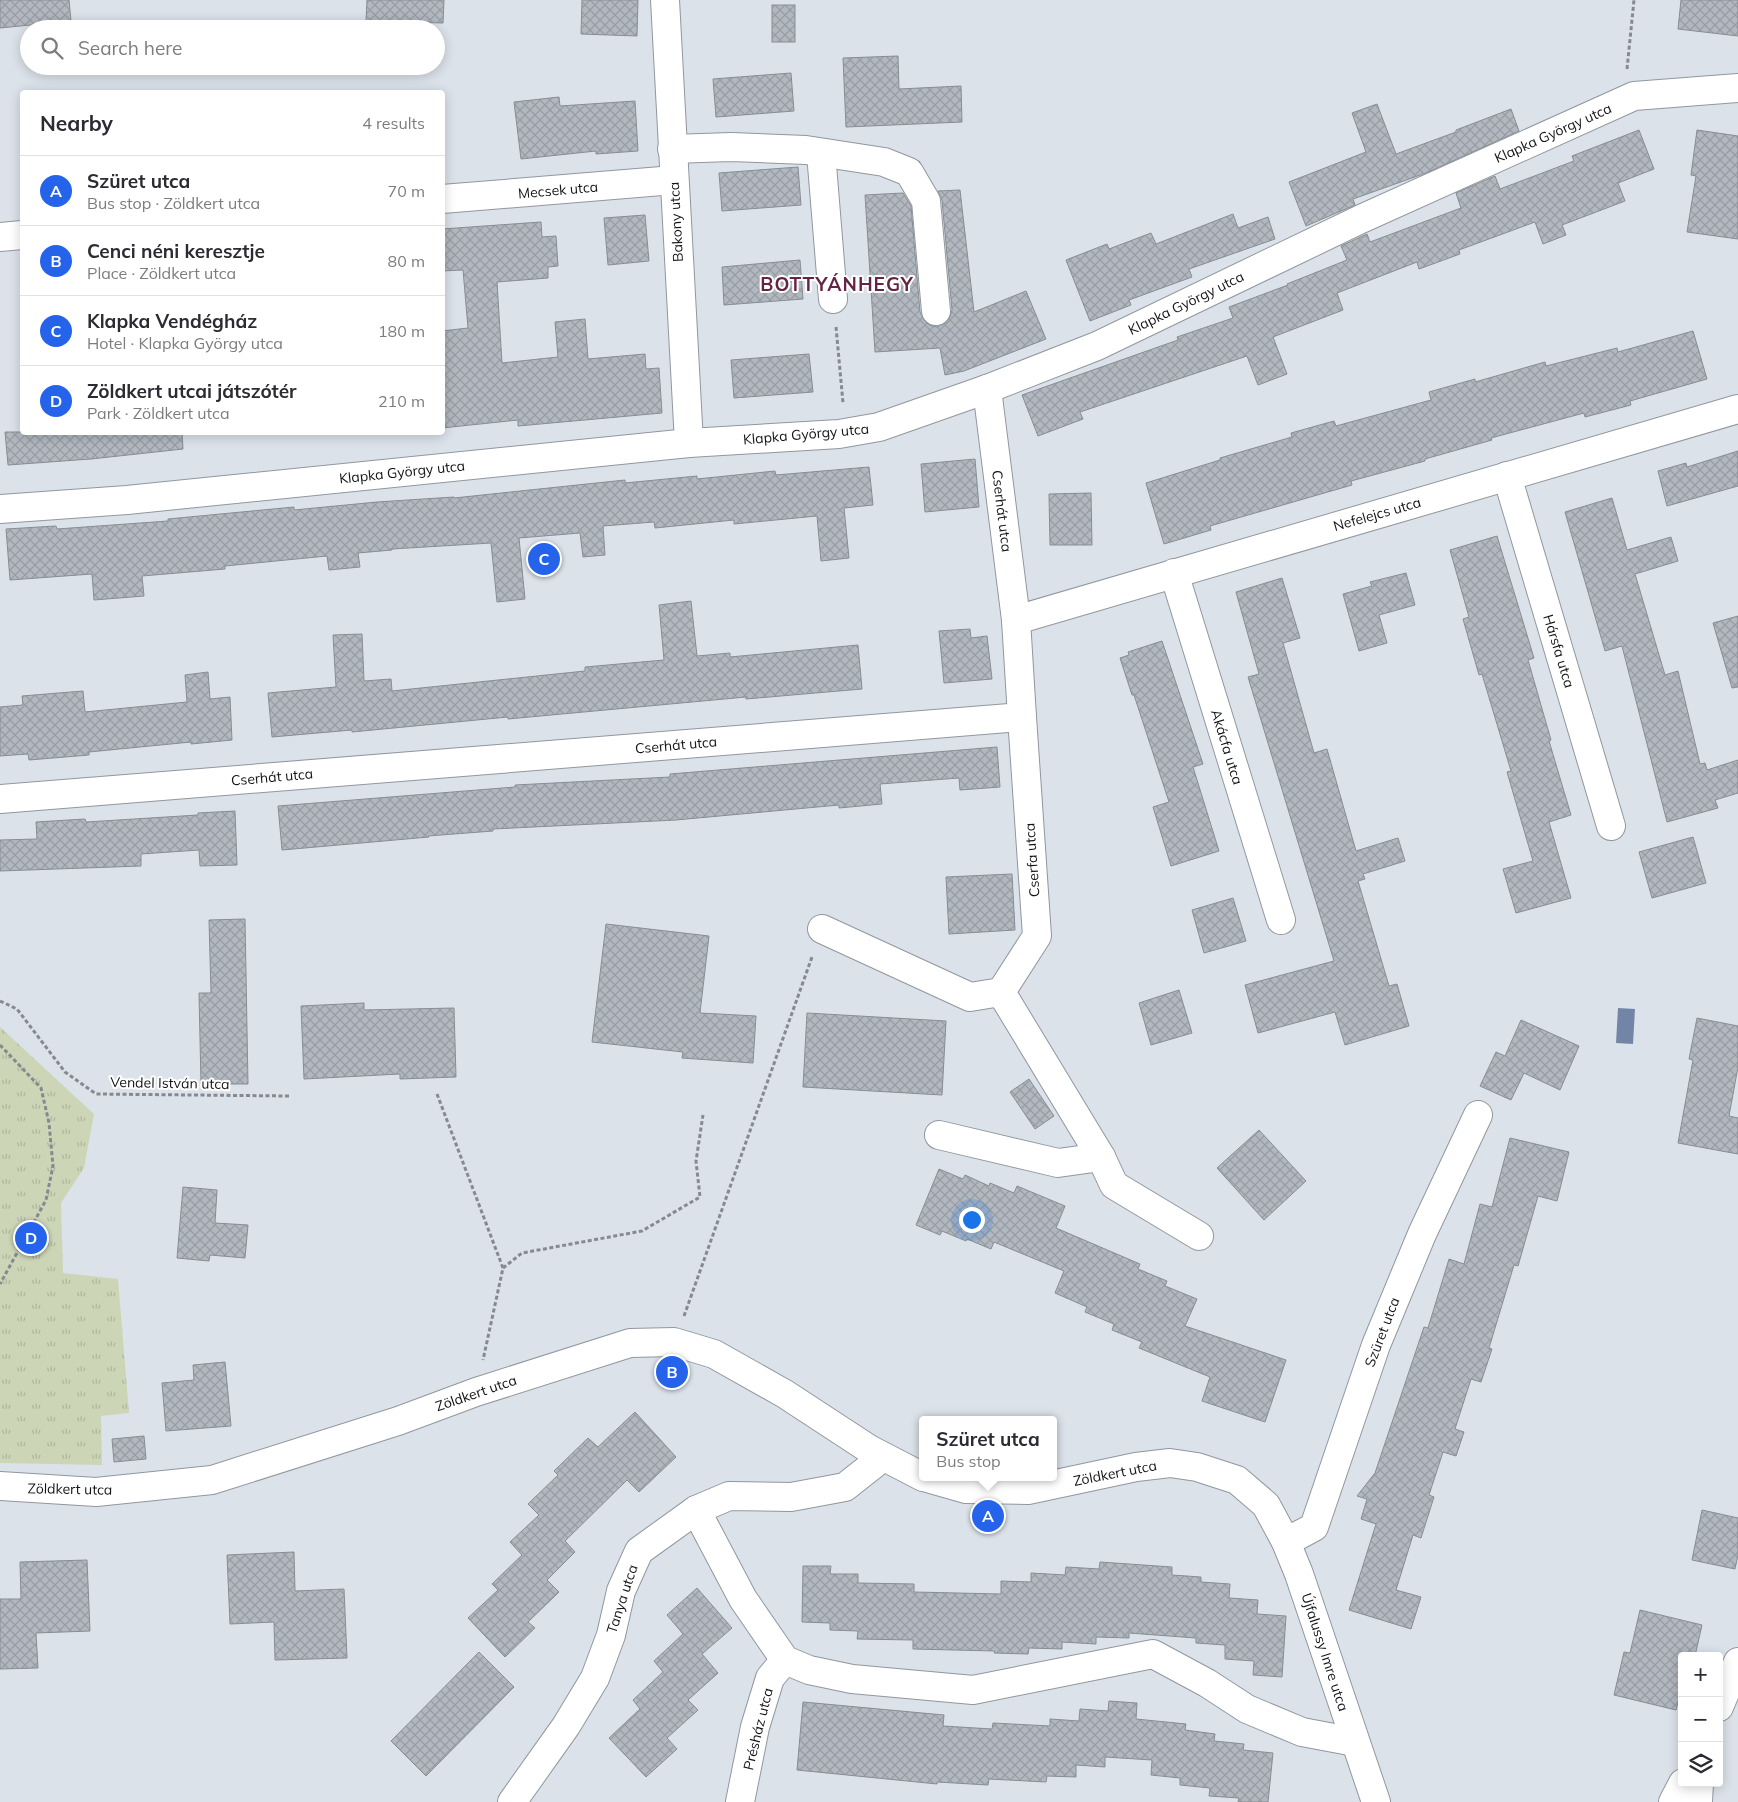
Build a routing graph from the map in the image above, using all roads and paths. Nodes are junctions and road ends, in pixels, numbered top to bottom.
1 (665, 0) edge
2 (1634, 0) edge
3 (1738, 88) edge
4 (1629, 99) junction
5 (672, 149) junction
6 (821, 153) junction
7 (674, 180) junction
8 (445, 199) edge
9 (20, 235) edge
10 (0, 236) edge
11 (833, 299) joint
12 (936, 311) dead end
13 (988, 389) junction
14 (1738, 409) edge
15 (844, 412) dead end
16 (689, 443) junction
17 (1507, 476) junction
18 (0, 508) edge
19 (1174, 573) junction
20 (1016, 620) junction
21 (1022, 717) junction
22 (0, 799) edge
23 (1612, 826) dead end
24 (1281, 920) dead end
25 (822, 929) joint
26 (1001, 992) junction
27 (0, 1001) edge
28 (0, 1045) edge
29 (437, 1094) dead end
30 (290, 1096) dead end
31 (703, 1115) dead end
32 (1478, 1115) dead end
33 (939, 1135) dead end
34 (1101, 1157) junction
35 (1198, 1236) dead end
36 (503, 1268) junction
37 (0, 1284) edge
38 (674, 1342) junction
39 (476, 1392) junction
40 (883, 1457) junction
41 (919, 1475) edge
42 (938, 1481) edge
43 (0, 1486) edge
44 (1266, 1505) joint
45 (696, 1510) junction
46 (1286, 1542) junction
47 (785, 1660) junction
48 (1738, 1662) edge
49 (1723, 1698) edge
50 (1355, 1742) junction
51 (1681, 1787) edge
52 (1699, 1787) edge
53 (512, 1802) edge
54 (740, 1802) edge
55 (1376, 1802) edge
56 (1673, 1802) edge
57 (1698, 1802) edge

1 - 5 street, Bakony utca
2 - 4 path
3 - 4 street, Klapka György utca
4 - 13 street, Klapka György utca
5 - 6 street
5 - 7 street, Bakony utca
6 - 11 street
6 - 12 street
7 - 8 street, Mecsek utca
7 - 16 street, Bakony utca
9 - 10 street
11 - 15 path
13 - 16 street, Klapka György utca
13 - 20 street, Cserhát utca
14 - 17 street, Nefelejcs utca
16 - 18 street, Klapka György utca
17 - 19 street, Nefelejcs utca
17 - 23 street, Hársfa utca
19 - 20 street, Nefelejcs utca
19 - 24 street, Akácfa utca
20 - 21 street, Cserhát utca
21 - 22 street, Cserhát utca
21 - 26 street, Cserfa utca
25 - 26 street
25 - 38 path
26 - 34 street
27 - 30 path, Vendel István utca
28 - 37 path
29 - 36 path
31 - 36 path
32 - 46 street, Szüret utca
33 - 34 street
34 - 35 street
36 - 39 path
38 - 39 street, Zöldkert utca
38 - 40 street, Zöldkert utca
39 - 43 street, Zöldkert utca
40 - 41 street, Zöldkert utca
40 - 45 street, Tanya utca
42 - 44 street, Zöldkert utca
44 - 46 street, Újfalussy Imre utca
45 - 47 street
45 - 53 street, Tanya utca
46 - 50 street, Újfalussy Imre utca
47 - 50 street
47 - 54 street, Présház utca
48 - 49 street
50 - 55 street, Újfalussy Imre utca
51 - 56 street
52 - 57 street

